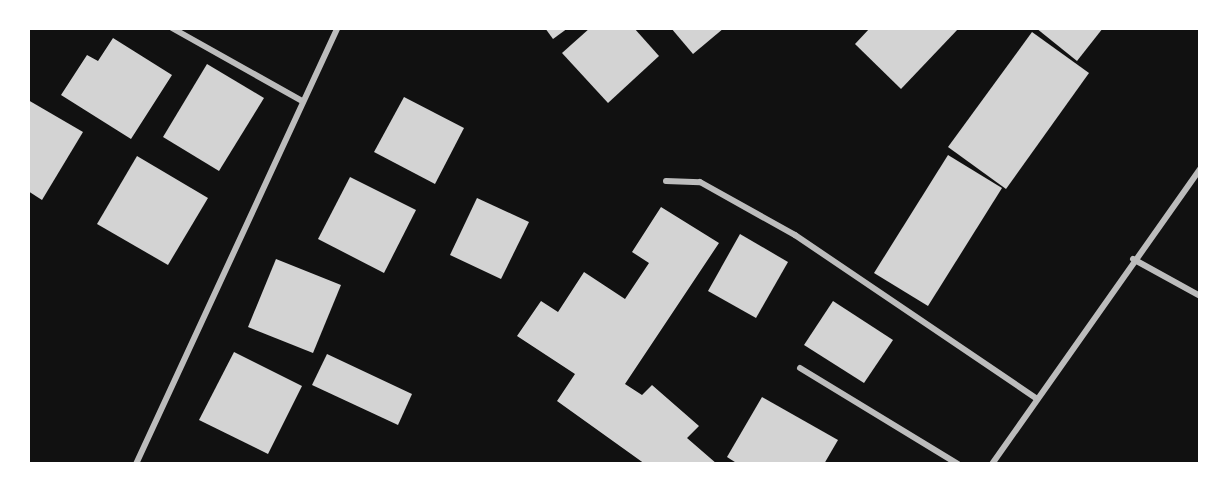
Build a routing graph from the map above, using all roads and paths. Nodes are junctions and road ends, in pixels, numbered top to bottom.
1 (172, 28) edge
2 (338, 28) edge
3 (302, 101) junction
4 (1200, 169) edge
5 (666, 181) dead end
6 (1134, 259) junction
7 (1200, 296) edge
8 (800, 368) dead end
9 (1037, 399) junction
10 (136, 464) edge
11 (958, 464) edge
12 (992, 464) edge

1 - 3 street
2 - 3 street
3 - 10 street
4 - 6 street
5 - 9 street
6 - 7 street
6 - 9 street
8 - 11 street
9 - 12 street

